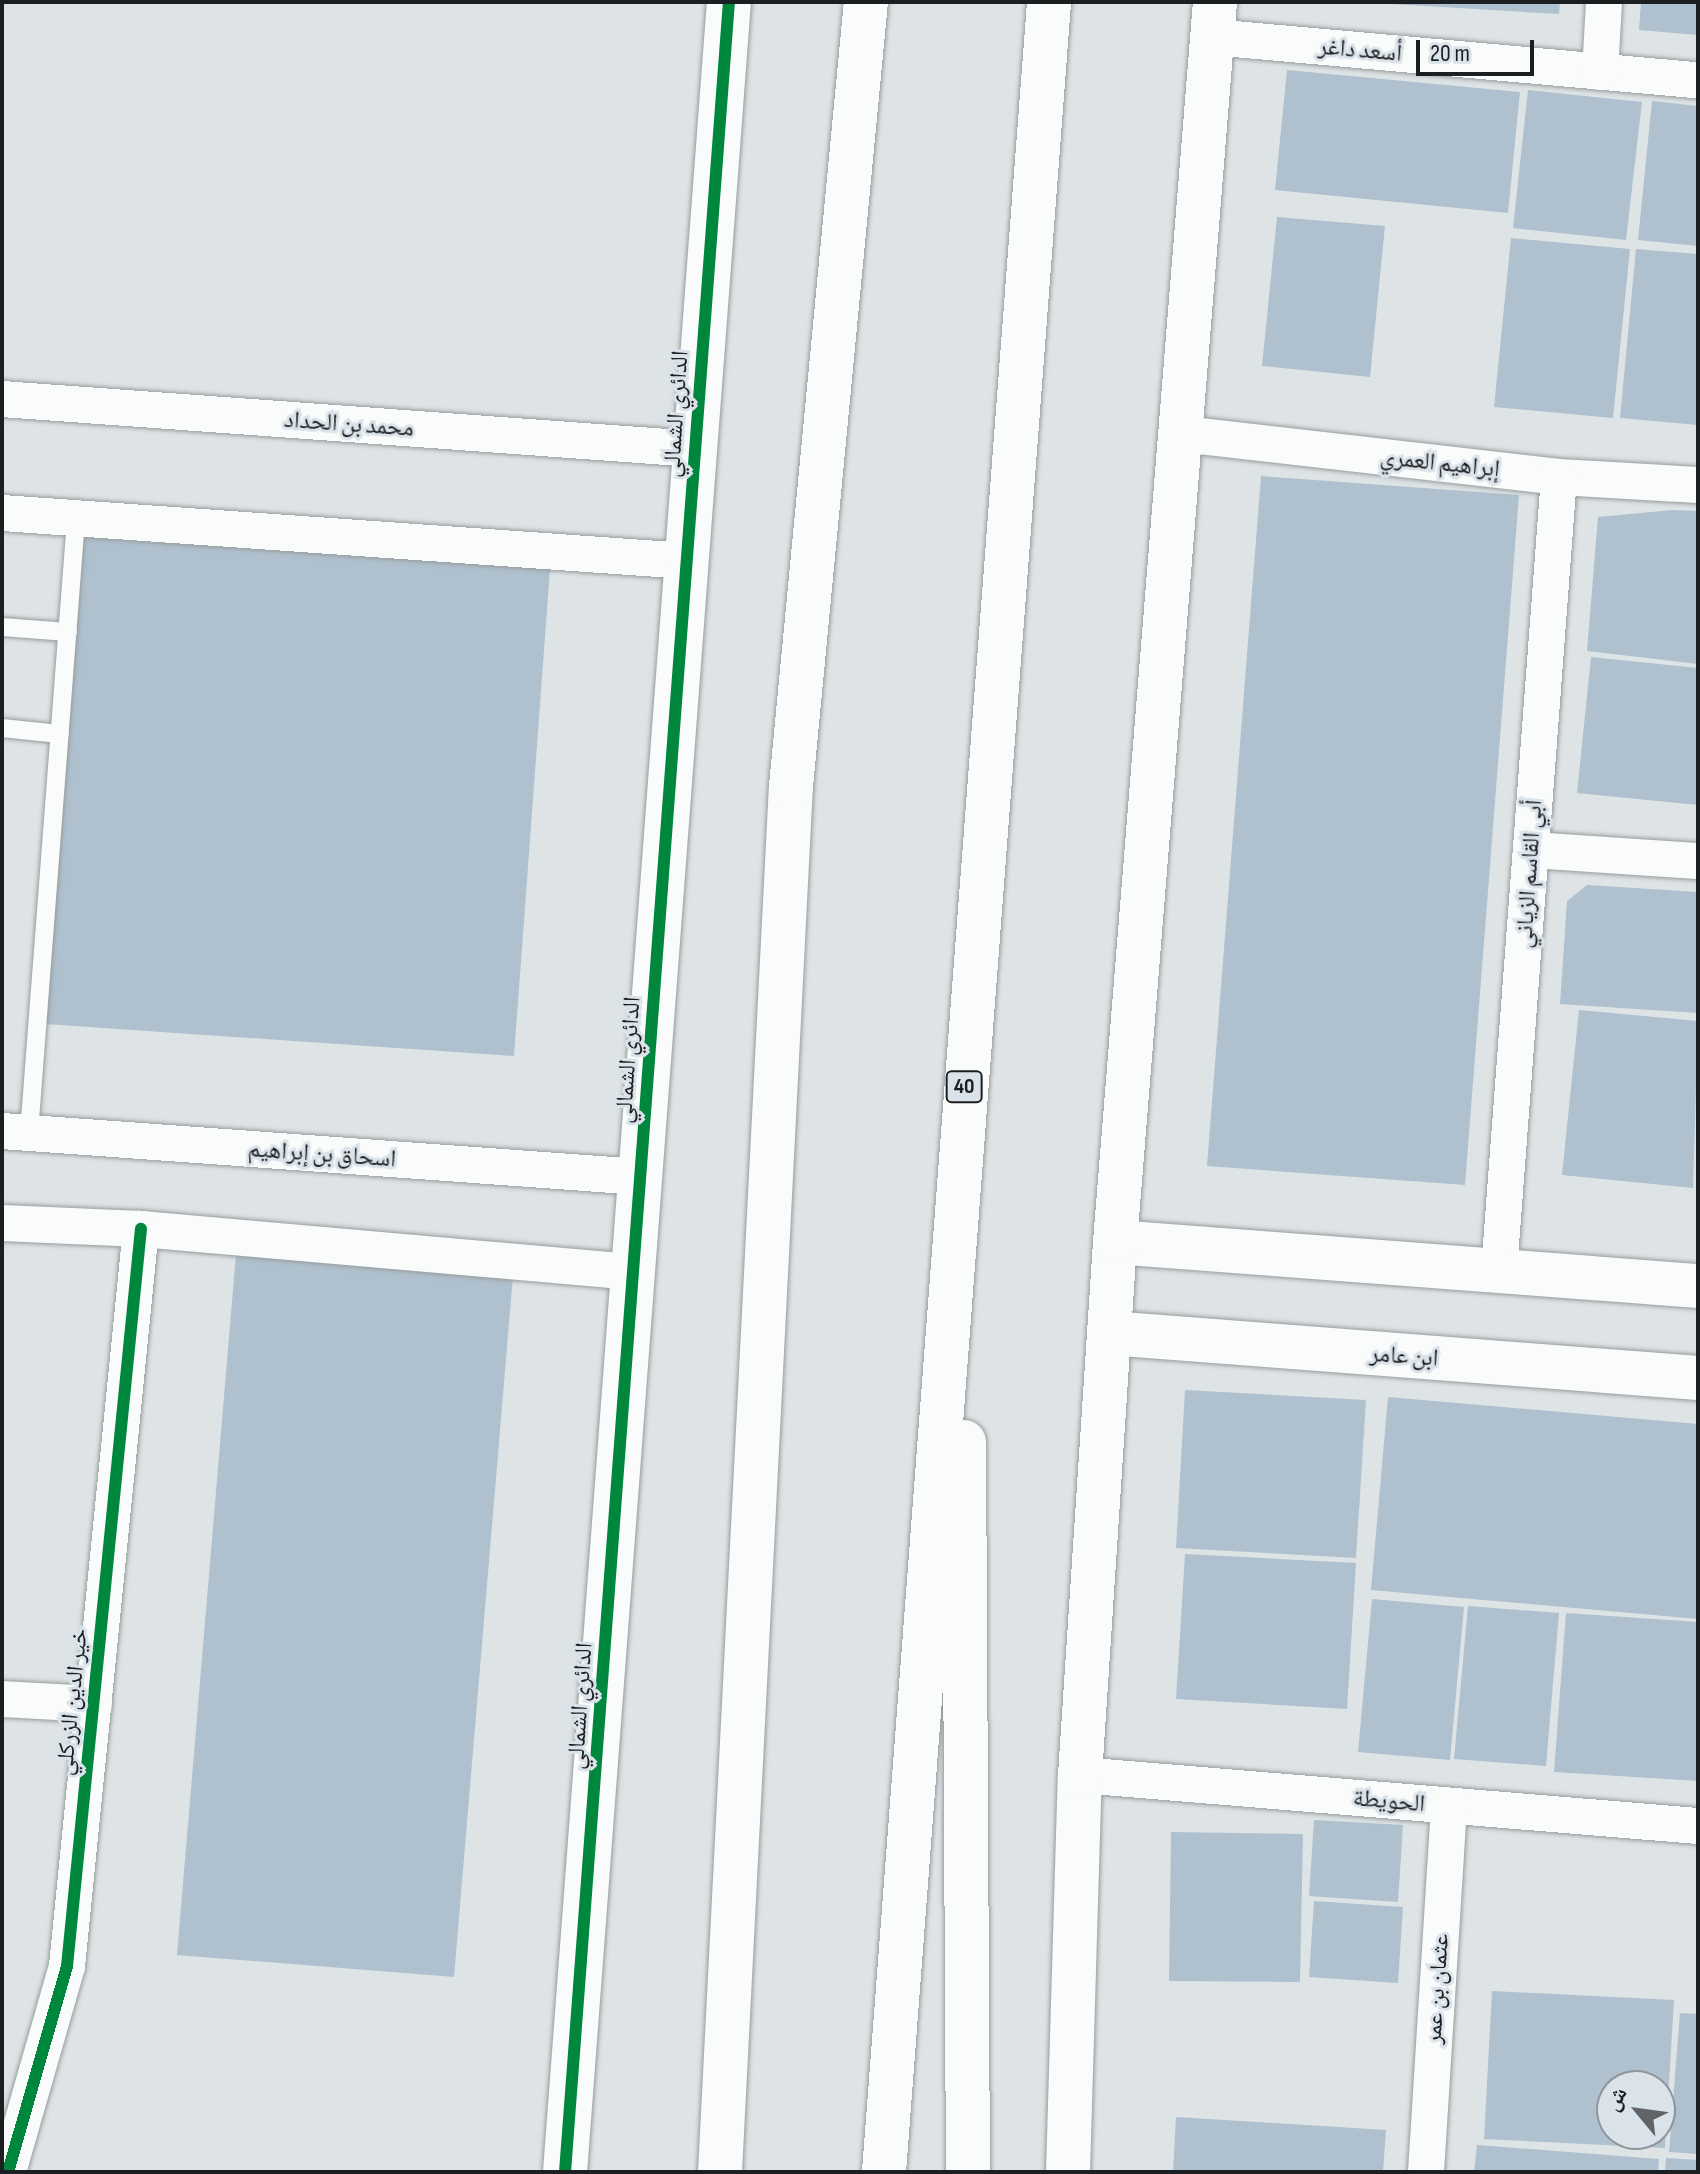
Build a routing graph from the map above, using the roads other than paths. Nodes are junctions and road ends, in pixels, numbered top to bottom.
1 (729, 2) edge
2 (866, 2) edge
3 (1049, 2) edge
4 (1070, 2) edge
5 (1604, 2) edge
6 (1214, 20) edge
7 (1600, 72) junction
8 (1698, 80) edge
9 (1032, 209) junction
10 (2, 399) edge
11 (1182, 434) junction
12 (695, 449) junction
13 (1559, 477) junction
14 (1698, 485) edge
15 (2, 513) edge
16 (76, 519) junction
17 (687, 561) junction
18 (2, 627) edge
19 (68, 632) junction
20 (2, 728) edge
21 (60, 734) junction
22 (1531, 850) junction
23 (1698, 861) edge
24 (964, 1091) junction
25 (16, 1132) edge
26 (641, 1177) junction
27 (2, 1223) edge
28 (141, 1229) junction
29 (1115, 1242) junction
30 (1499, 1271) junction
31 (634, 1272) junction
32 (1698, 1286) edge
33 (1109, 1333) junction
34 (1698, 1378) edge
35 (2, 1699) edge
36 (94, 1704) junction
37 (1080, 1775) junction
38 (1449, 1806) junction
39 (1698, 1826) edge
40 (729, 2020) junction
41 (12, 2122) edge
42 (8, 2172) edge
43 (565, 2172) edge
44 (701, 2172) edge
45 (710, 2172) edge
46 (720, 2172) edge
47 (884, 2172) edge
48 (968, 2172) edge
49 (1068, 2172) edge
50 (1426, 2172) edge

1 - 12 main road, الدائري الشمالي
2 - 40 main road
3 - 9 main road, 40
4 - 9 main road
5 - 7 street
6 - 7 street, أسعد داغر
6 - 11 main road
7 - 8 street, أسعد داغر
9 - 24 main road, 40
10 - 12 street, محمد بن الحداد
11 - 13 street, إبراهيم العمري
11 - 29 main road
12 - 17 main road, الدائري الشمالي
13 - 14 street, إبراهيم العمري
13 - 22 street, أبي القاسم الزياني
15 - 16 street
16 - 17 street
16 - 19 lane
17 - 26 main road, الدائري الشمالي
18 - 19 lane
19 - 21 lane
20 - 21 lane
21 - 25 lane
22 - 23 street
22 - 30 street, أبي القاسم الزياني
24 - 47 main road, 40
24 - 48 main road
25 - 26 street, اسحاق بن إبراهيم
26 - 31 main road, الدائري الشمالي
27 - 28 street
28 - 31 street
28 - 36 street, خير الدين الزركلي
29 - 30 main road
29 - 33 main road
30 - 32 main road
31 - 43 main road, الدائري الشمالي
33 - 34 main road, ابن عامر
33 - 37 main road
35 - 36 street
36 - 41 street, خير الدين الزركلي
37 - 38 street, الحويطة
37 - 49 main road
38 - 39 street, الحويطة
38 - 50 street, عثمان بن عمر
40 - 44 main road
40 - 45 main road
40 - 46 main road
41 - 42 street, خير الدين الزركلي

